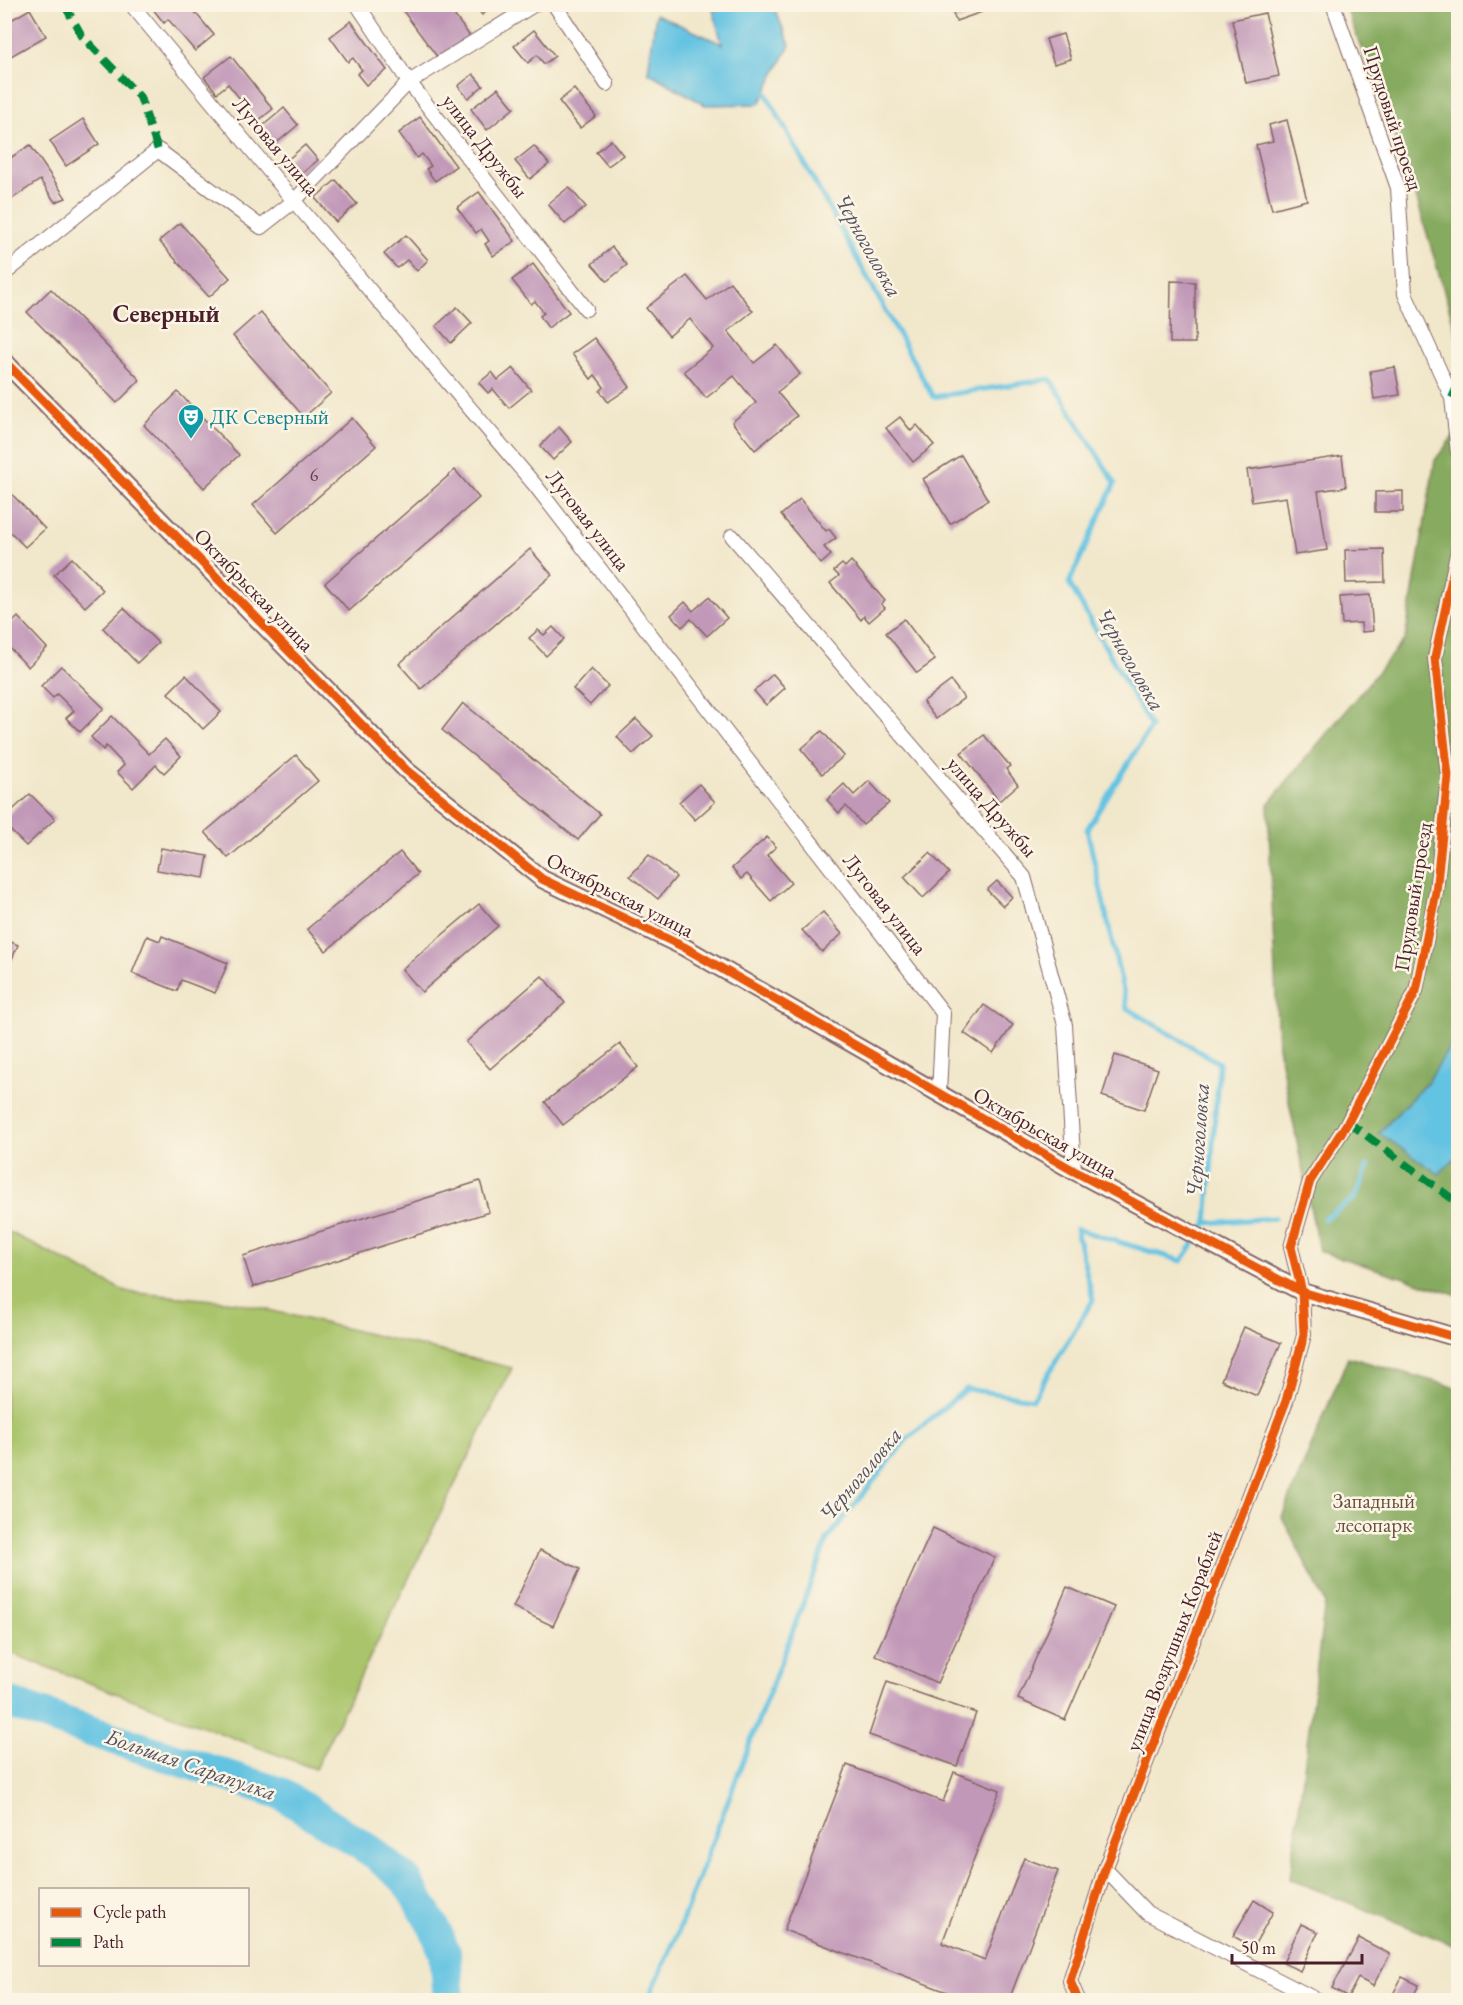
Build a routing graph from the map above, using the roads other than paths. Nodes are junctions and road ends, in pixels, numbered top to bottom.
1 (131, 4) edge
2 (357, 4) edge
3 (535, 4) edge
4 (554, 4) edge
5 (1333, 4) edge
6 (409, 82) junction
7 (607, 84) dead end
8 (294, 201) junction
9 (4, 274) edge
10 (586, 309) dead end
11 (4, 361) edge
12 (1458, 452) edge
13 (732, 537) dead end
14 (1458, 550) edge
15 (939, 1094) junction
16 (1074, 1171) junction
17 (1302, 1292) junction
18 (1458, 1338) edge
19 (1105, 1869) junction
20 (1078, 2001) edge
21 (1317, 2001) edge

1 - 8 street, Луговая улица
2 - 6 street, улица Дружбы
3 - 6 street
4 - 7 street
5 - 12 street, Прудовый проезд
6 - 8 street
6 - 10 street, улица Дружбы
8 - 9 street
8 - 15 street, Луговая улица
11 - 15 street, Октябрьская улица
13 - 16 street, улица Дружбы
14 - 17 street, Прудовый проезд
15 - 16 street, Октябрьская улица
16 - 17 street, Октябрьская улица
17 - 18 street, Октябрьская улица
17 - 19 street, улица Воздушных Кораблей
19 - 20 street, улица Воздушных Кораблей
19 - 21 street

